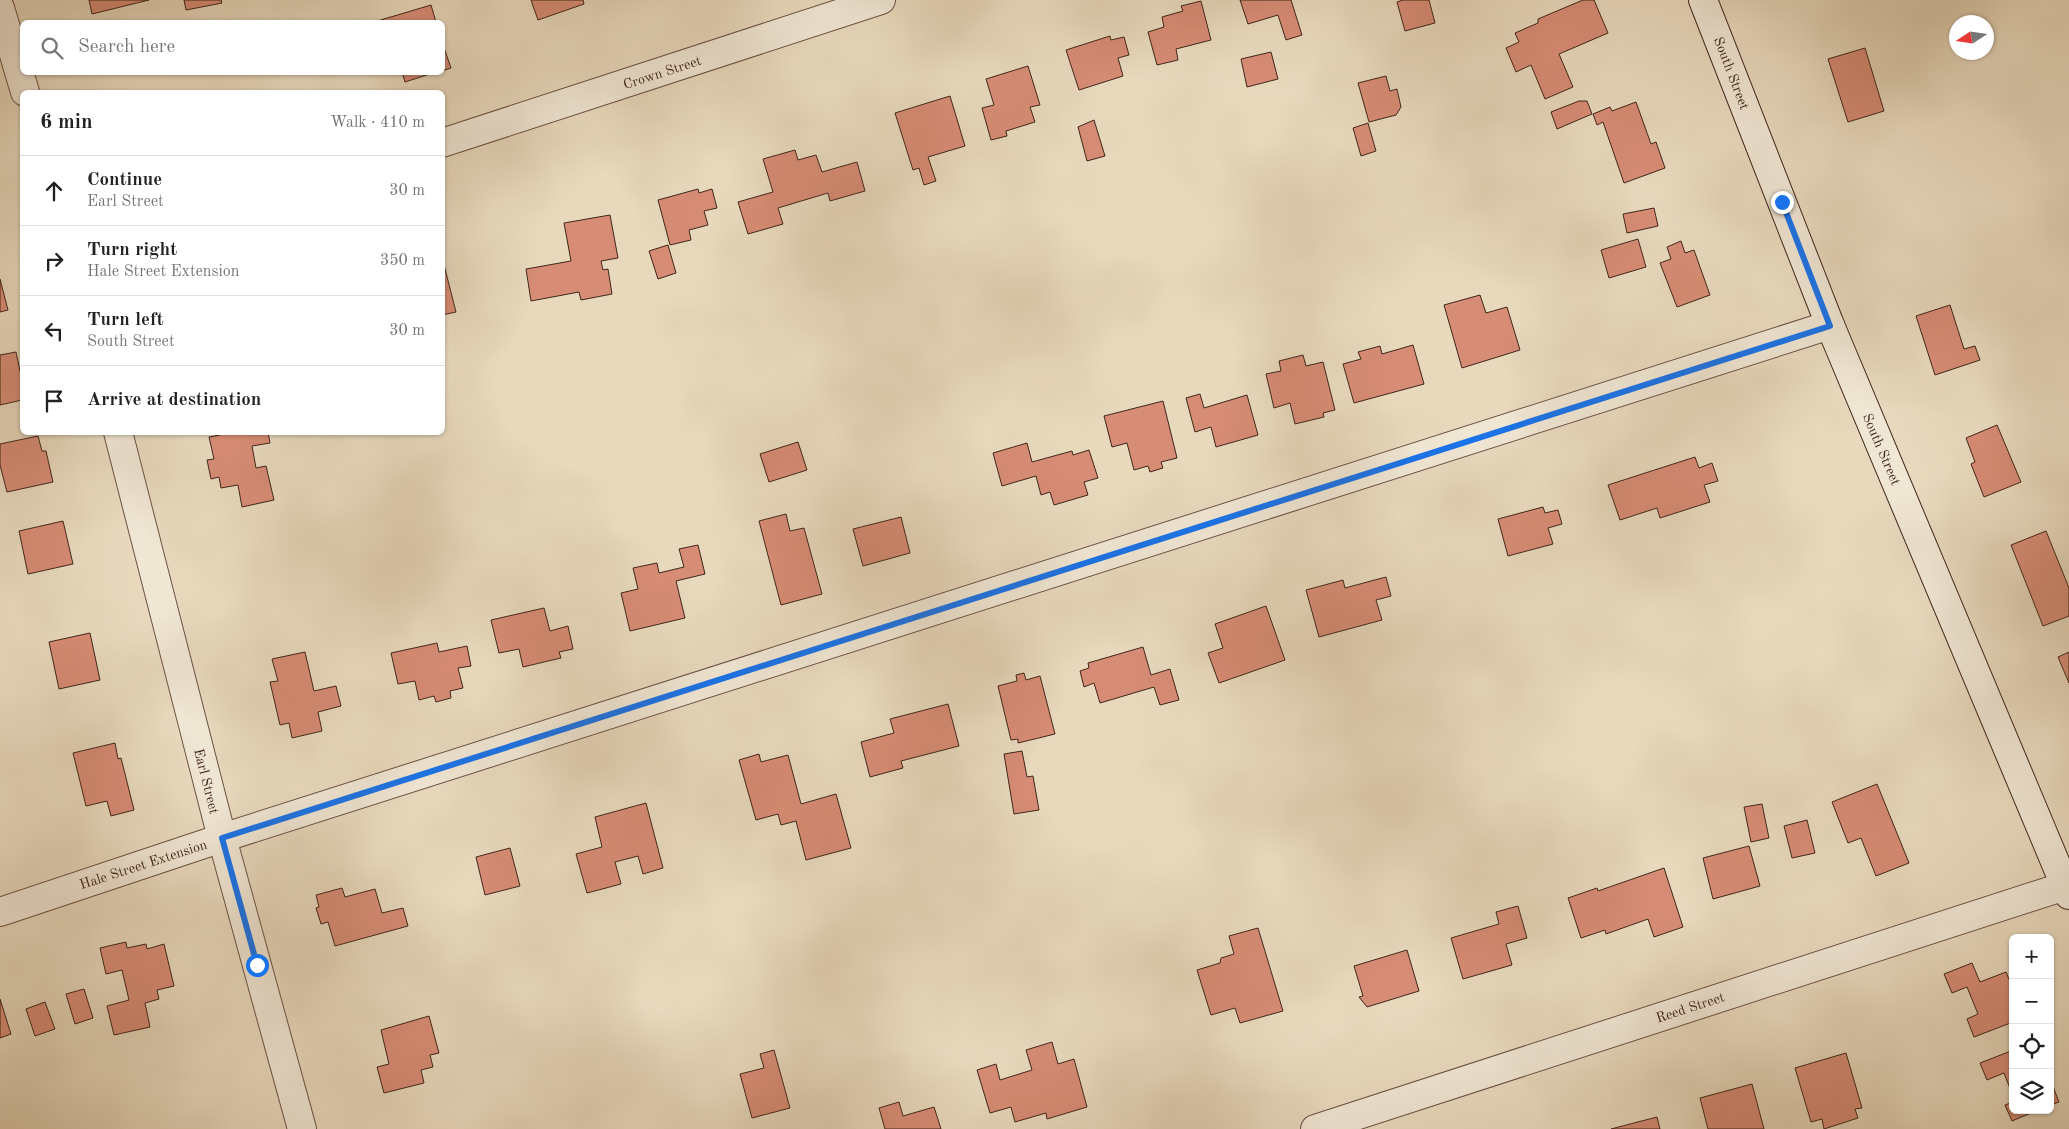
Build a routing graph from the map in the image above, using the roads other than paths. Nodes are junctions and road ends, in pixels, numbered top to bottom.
1 (881, 0) edge
2 (1703, 0) edge
3 (0, 8) edge
4 (24, 90) edge
5 (445, 142) edge
6 (1830, 326) junction
7 (119, 435) edge
8 (222, 838) junction
9 (2067, 890) edge
10 (0, 912) edge
11 (302, 1129) edge
12 (1315, 1129) edge

1 - 5 street, Crown Street
2 - 6 street, South Street
3 - 4 street
6 - 8 street, Hale Street Extension
6 - 9 street, South Street
7 - 8 street, Earl Street
8 - 10 street, Hale Street Extension
8 - 11 street, Earl Street
9 - 12 street, Reed Street

